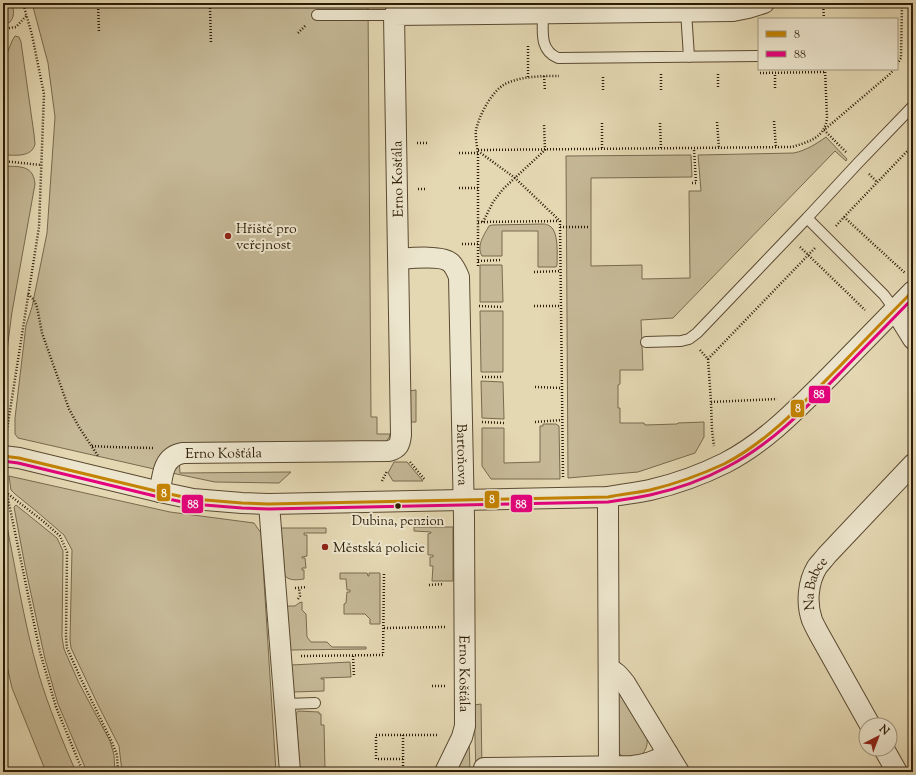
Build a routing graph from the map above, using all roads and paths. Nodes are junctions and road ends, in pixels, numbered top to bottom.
1 (23, 3) edge
2 (98, 3) edge
3 (764, 3) edge
4 (823, 3) edge
5 (902, 3) edge
6 (210, 8) dead end
7 (543, 8) edge
8 (686, 11) junction
9 (27, 15) junction
10 (317, 15) dead end
11 (394, 15) junction
12 (824, 18) edge
13 (3, 29) edge
14 (99, 33) dead end
15 (211, 44) dead end
16 (528, 46) dead end
17 (758, 56) edge
18 (689, 57) junction
19 (898, 62) edge
20 (825, 70) edge
21 (893, 70) edge
22 (777, 72) edge
23 (660, 74) dead end
24 (718, 74) dead end
25 (603, 75) dead end
26 (533, 76) dead end
27 (544, 76) dead end
28 (528, 77) junction
29 (775, 88) dead end
30 (718, 89) dead end
31 (603, 90) dead end
32 (661, 90) dead end
33 (545, 91) dead end
34 (913, 106) edge
35 (774, 121) dead end
36 (717, 122) dead end
37 (602, 123) dead end
38 (660, 123) dead end
39 (544, 124) dead end
40 (824, 130) junction
41 (913, 145) edge
42 (661, 148) junction
43 (694, 148) junction
44 (776, 148) junction
45 (602, 149) junction
46 (718, 149) junction
47 (545, 150) junction
48 (478, 152) junction
49 (459, 153) dead end
50 (3, 161) edge
51 (858, 163) junction
52 (41, 165) junction
53 (514, 178) junction
54 (692, 183) dead end
55 (459, 188) dead end
56 (478, 188) junction
57 (844, 217) junction
58 (806, 218) junction
59 (478, 222) junction
60 (483, 222) junction
61 (560, 222) junction
62 (560, 227) junction
63 (588, 227) dead end
64 (789, 236) junction
65 (826, 237) junction
66 (454, 244) dead end
67 (808, 255) junction
68 (399, 258) junction
69 (478, 260) dead end
70 (502, 260) dead end
71 (913, 266) edge
72 (560, 271) junction
73 (534, 272) dead end
74 (913, 292) edge
75 (28, 294) junction
76 (890, 302) junction
77 (479, 306) dead end
78 (534, 306) dead end
79 (561, 306) junction
80 (503, 307) dead end
81 (913, 338) edge
82 (689, 339) junction
83 (646, 342) dead end
84 (708, 359) junction
85 (479, 377) dead end
86 (504, 377) dead end
87 (535, 387) dead end
88 (562, 388) junction
89 (711, 402) junction
90 (778, 403) dead end
91 (562, 420) junction
92 (480, 422) dead end
93 (535, 422) dead end
94 (504, 423) dead end
95 (3, 431) edge
96 (91, 446) junction
97 (720, 446) dead end
98 (177, 454) junction
99 (3, 456) edge
100 (100, 460) dead end
101 (913, 464) edge
102 (563, 477) dead end
103 (5, 478) dead end
104 (160, 492) junction
105 (7, 494) junction
106 (608, 497) junction
107 (464, 500) junction
108 (269, 504) junction
109 (384, 574) dead end
110 (464, 627) junction
111 (384, 628) junction
112 (297, 656) dead end
113 (353, 656) junction
114 (609, 669) junction
115 (354, 677) dead end
116 (315, 703) dead end
117 (285, 704) junction
118 (866, 717) edge
119 (403, 735) junction
120 (440, 735) dead end
121 (668, 754) junction
122 (889, 757) edge
123 (403, 759) junction
124 (609, 766) junction
125 (484, 768) dead end
126 (83, 772) edge
127 (118, 772) edge
128 (290, 772) edge
129 (403, 772) edge
130 (445, 772) edge
131 (679, 772) edge
132 (897, 772) edge

1 - 9 path
2 - 14 path
3 - 8 street
4 - 12 path
5 - 19 path
6 - 15 path
7 - 8 street
7 - 11 street
7 - 18 lane
8 - 18 lane
9 - 13 path
9 - 52 path
10 - 11 lane
11 - 68 street, Erno Košťála
16 - 28 path
17 - 18 lane
20 - 40 path
21 - 40 path
22 - 29 path
23 - 32 path
24 - 30 path
25 - 31 path
26 - 28 path
27 - 33 path
28 - 48 path
34 - 51 lane
35 - 44 path
36 - 46 path
37 - 45 path
38 - 42 path
39 - 47 path
40 - 44 path
40 - 51 path
41 - 57 path
42 - 43 path
42 - 45 path
43 - 46 path
43 - 54 path
44 - 46 path
45 - 47 path
47 - 48 path
47 - 53 path
48 - 49 path
48 - 53 path
48 - 56 path
50 - 52 path
51 - 58 lane
52 - 75 path
53 - 60 path
53 - 61 path
55 - 56 path
56 - 59 path
57 - 65 path
57 - 71 path
58 - 64 lane
58 - 65 lane
59 - 60 path
59 - 66 path
60 - 61 path
61 - 62 path
62 - 63 path
62 - 72 path
64 - 67 path
64 - 82 lane
65 - 67 path
65 - 76 lane
67 - 76 path
67 - 84 path
68 - 98 street, Erno Košťála
68 - 107 street, Bartoňova
69 - 70 path
72 - 73 path
72 - 79 path
74 - 76 street
75 - 95 path
75 - 96 path
76 - 81 street
76 - 106 street
77 - 80 path
78 - 79 path
79 - 88 path
82 - 83 lane
82 - 84 path
84 - 89 path
85 - 86 path
87 - 88 path
88 - 91 path
89 - 90 path
89 - 97 path
91 - 93 path
91 - 102 path
92 - 94 path
96 - 98 path
96 - 100 path
98 - 104 street, Erno Košťála
99 - 104 street, Bartoňova
101 - 118 street, Na Babce
103 - 105 path
104 - 108 street, Bartoňova
105 - 126 path
105 - 127 path
106 - 107 street
106 - 114 street
107 - 108 street, Bartoňova
107 - 110 street, Erno Košťála
108 - 117 street
109 - 111 path
110 - 111 path
110 - 130 street, Erno Košťála
111 - 113 path
112 - 113 path
113 - 115 path
114 - 121 street
114 - 124 street
116 - 117 lane
117 - 128 street
119 - 120 path
119 - 123 path
119 - 123 path
121 - 124 street
121 - 131 street
122 - 132 street
123 - 129 path
124 - 125 street

